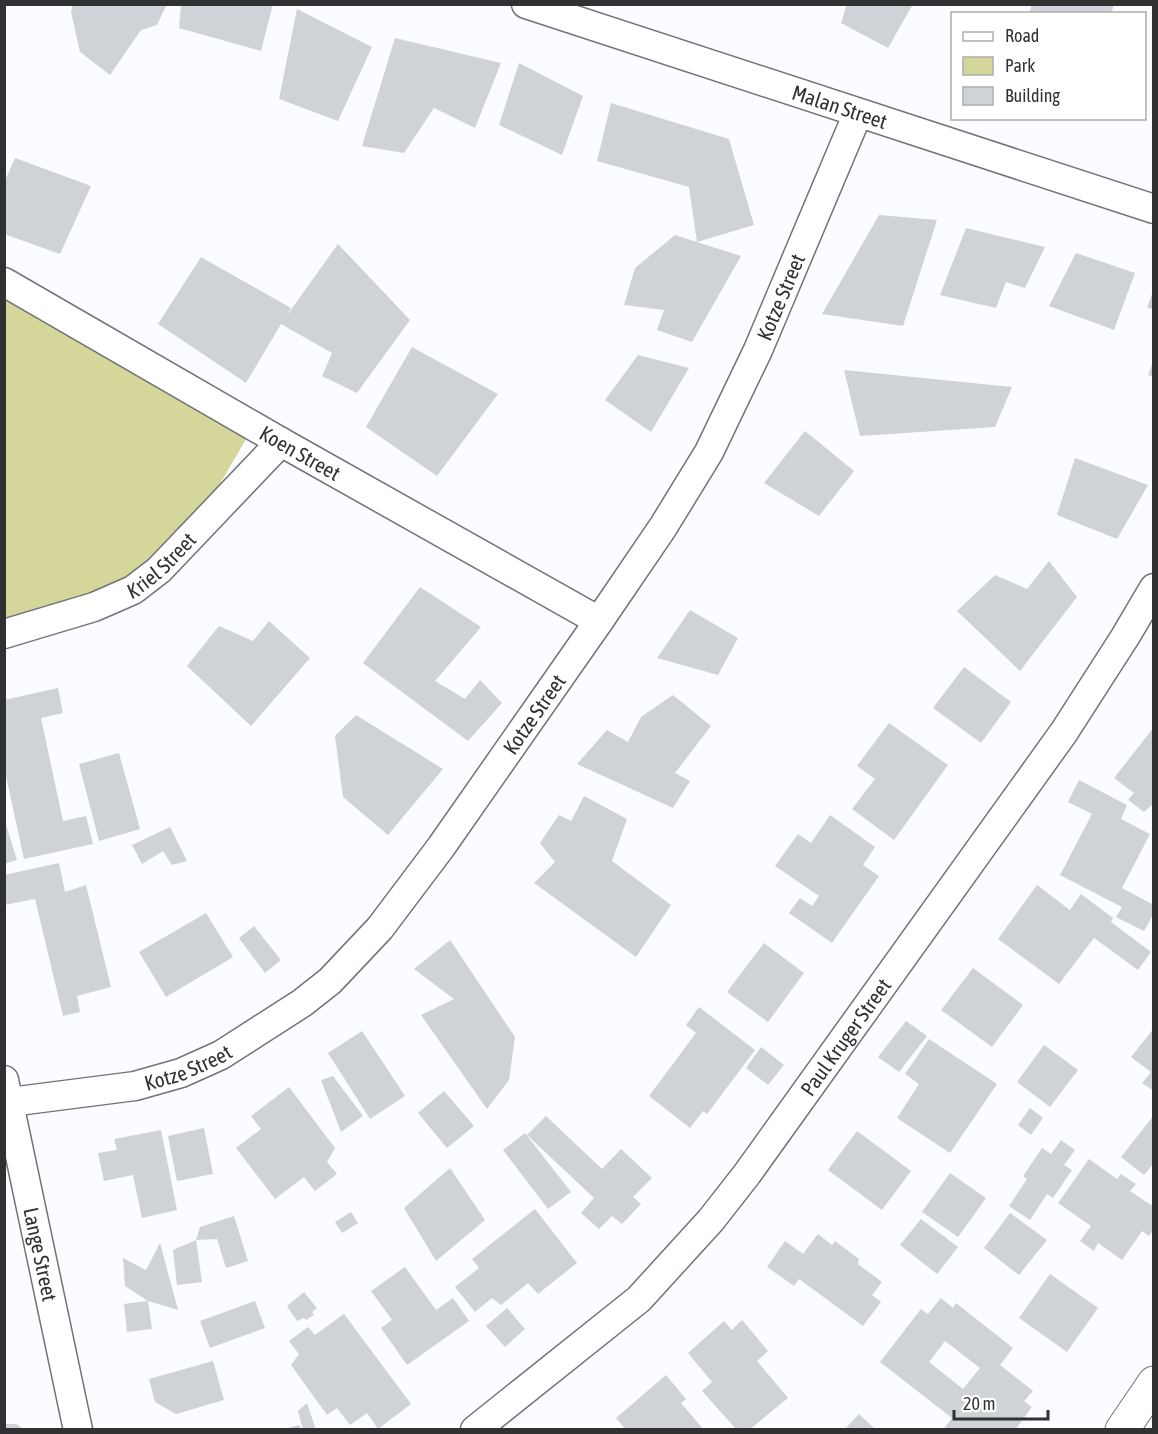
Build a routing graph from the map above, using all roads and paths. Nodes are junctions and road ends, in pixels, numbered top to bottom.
1 (526, 4) edge
2 (858, 113) junction
3 (1154, 209) edge
4 (4, 282) edge
5 (281, 442) junction
6 (1154, 588) edge
7 (599, 621) junction
8 (4, 634) edge
9 (7, 1091) edge
10 (1154, 1383) edge
11 (78, 1430) edge
12 (475, 1430) edge
13 (1122, 1430) edge

1 - 2 street, Malan Street
2 - 3 street, Malan Street
2 - 7 street, Kotze Street
4 - 5 street, Koen Street
5 - 7 street, Koen Street
5 - 8 street, Kriel Street
6 - 12 street, Paul Kruger Street
7 - 9 street, Kotze Street
9 - 11 street, Lange Street
10 - 13 street

